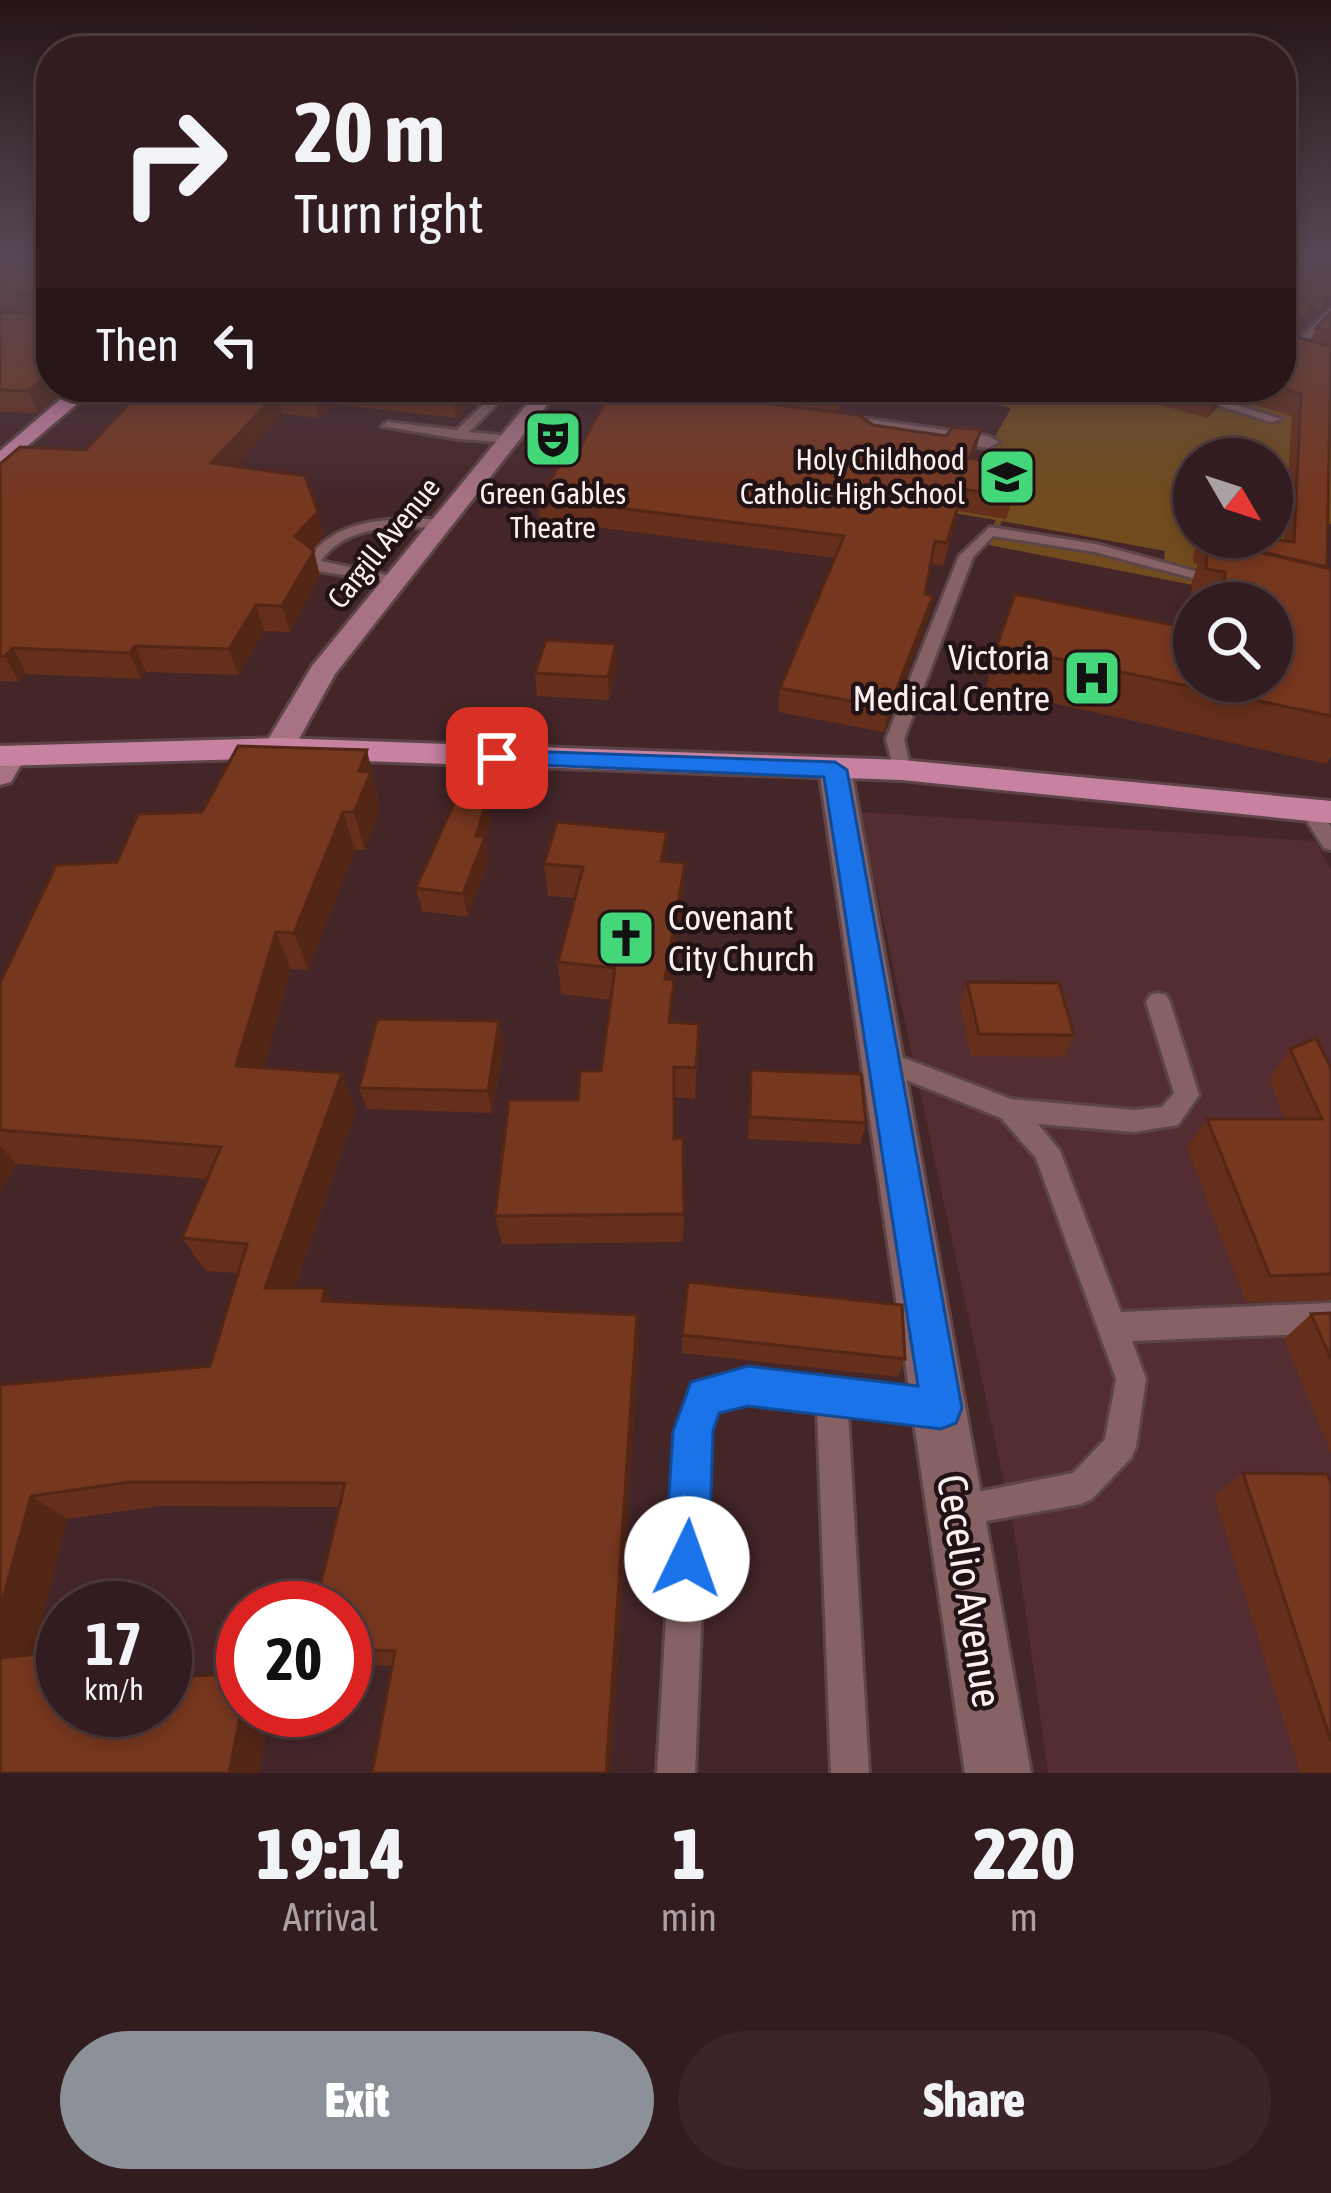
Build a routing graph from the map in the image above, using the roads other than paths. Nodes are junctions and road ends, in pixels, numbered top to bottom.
1 (1296, 353) edge
2 (1331, 364) edge
3 (70, 402) edge
4 (493, 402) edge
5 (542, 402) edge
6 (1218, 402) edge
7 (797, 416) edge
8 (1275, 419) dead end
9 (388, 426) dead end
10 (459, 435) junction
11 (508, 440) junction
12 (988, 442) dead end
13 (0, 462) edge
14 (442, 524) junction
15 (396, 581) junction
16 (1231, 582) edge
17 (279, 748) junction
18 (4, 762) edge
19 (835, 770) junction
20 (902, 770) junction
21 (1320, 810) edge
22 (1331, 843) edge
23 (1158, 1003) dead end
24 (883, 1060) junction
25 (1010, 1111) junction
26 (1331, 1318) edge
27 (1116, 1327) junction
28 (832, 1396) junction
29 (941, 1408) junction
30 (958, 1510) junction
31 (676, 1773) edge
32 (850, 1773) edge
33 (998, 1773) edge

1 - 2 lane
3 - 13 main road
4 - 10 lane
5 - 11 main road, Cargill Avenue
6 - 8 lane
7 - 12 street
9 - 10 lane
10 - 11 lane
11 - 14 main road, Cargill Avenue
14 - 15 main road, Cargill Avenue
14 - 15 lane
15 - 17 main road, Cargill Avenue
16 - 20 lane
17 - 18 main road
17 - 19 main road
19 - 20 main road
19 - 24 street, Cecelio Avenue
20 - 21 main road
21 - 22 lane
23 - 25 lane
24 - 25 lane
24 - 29 street, Cecelio Avenue
25 - 27 lane
26 - 27 lane
27 - 30 lane
28 - 29 lane
28 - 31 lane
28 - 32 lane
29 - 30 street, Cecelio Avenue
30 - 33 street, Cecelio Avenue

